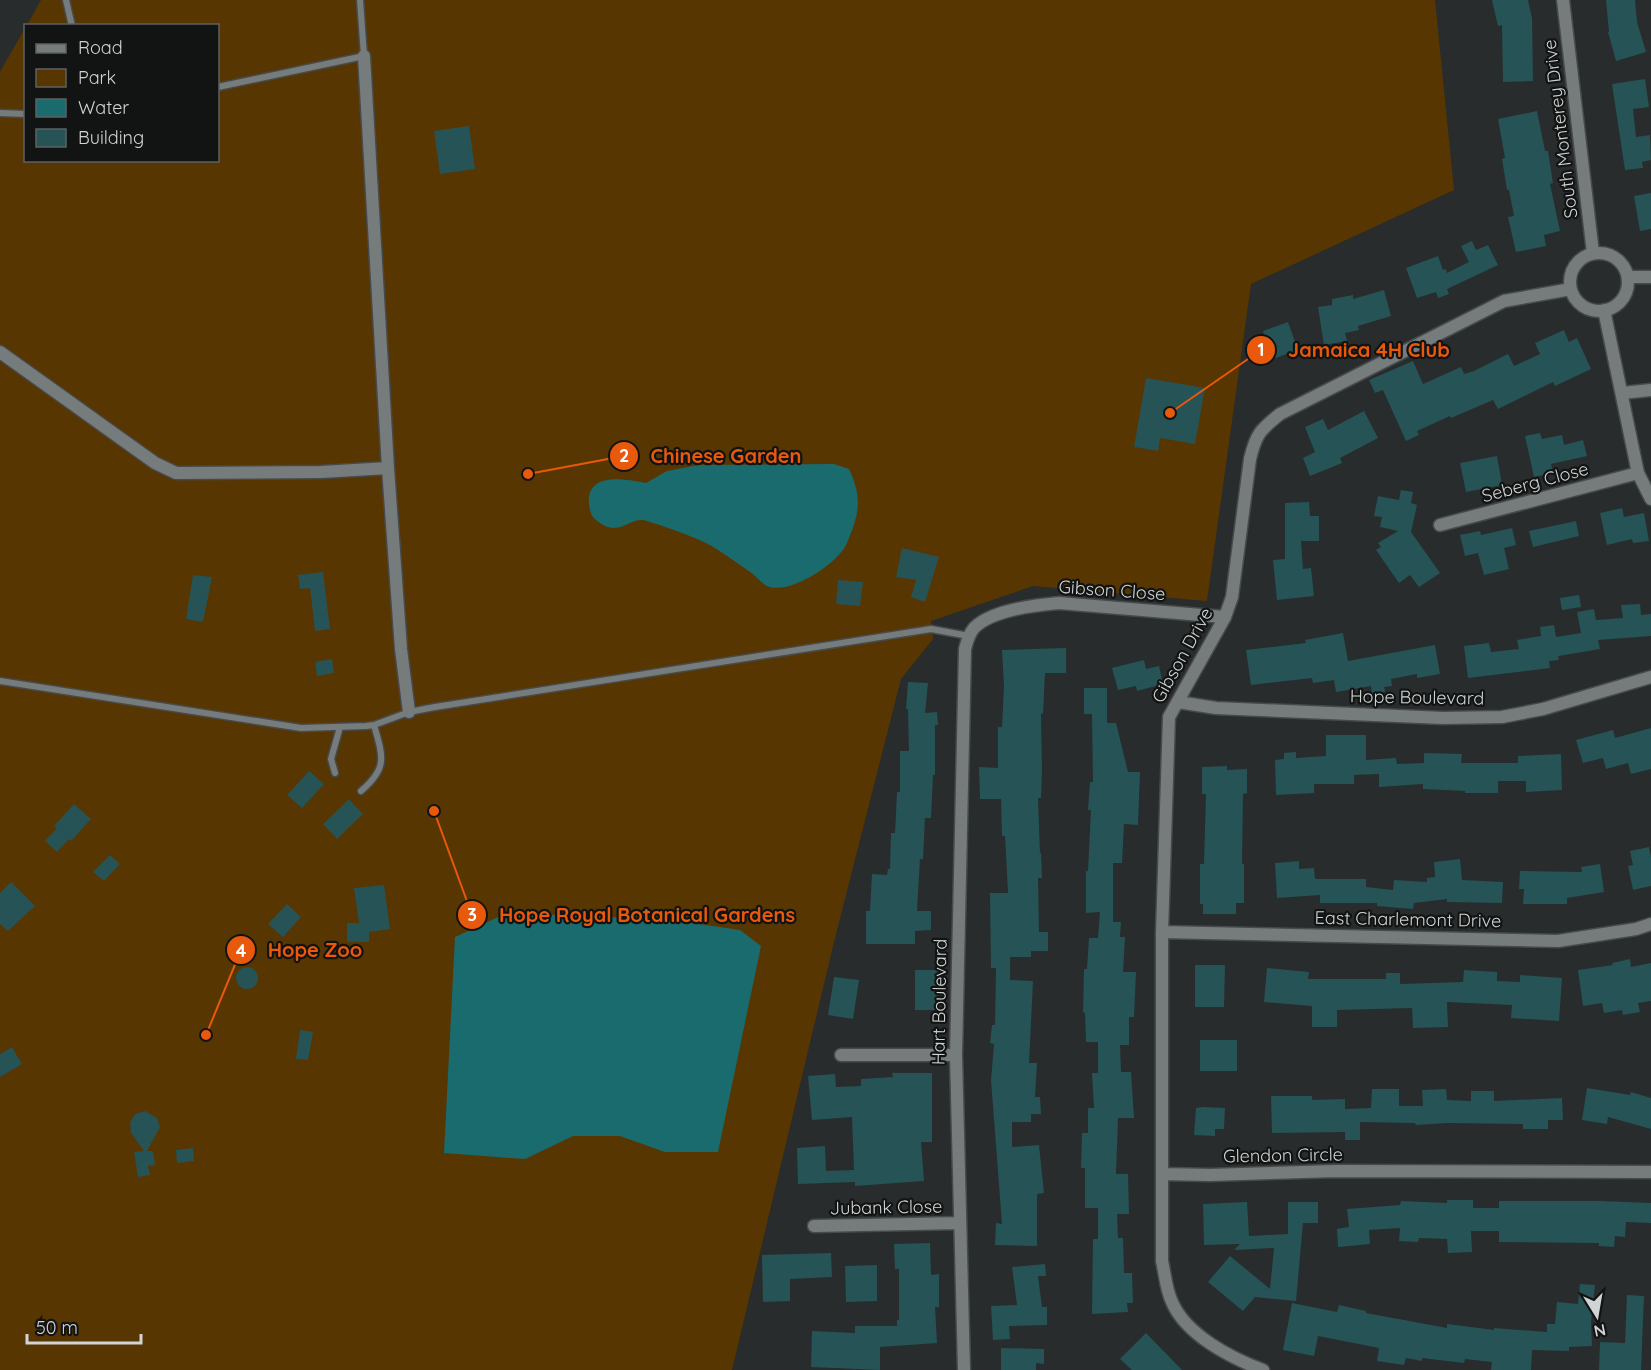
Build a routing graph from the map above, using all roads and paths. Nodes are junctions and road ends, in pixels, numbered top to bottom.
1 (66, 0) edge
2 (360, 0) edge
3 (1563, 0) edge
4 (72, 24) edge
5 (364, 56) junction
6 (219, 87) edge
7 (0, 113) edge
8 (24, 114) edge
9 (1593, 253) junction
10 (1628, 277) junction
11 (1651, 277) edge
12 (1571, 289) junction
13 (1604, 310) junction
14 (0, 352) edge
15 (1651, 390) edge
16 (1622, 393) junction
17 (388, 468) junction
18 (1638, 473) junction
19 (1651, 499) edge
20 (1440, 525) dead end
21 (1225, 618) junction
22 (969, 636) junction
23 (1651, 676) edge
24 (0, 681) edge
25 (1178, 702) junction
26 (408, 712) junction
27 (374, 725) junction
28 (340, 727) junction
29 (335, 773) dead end
30 (361, 791) dead end
31 (1651, 924) edge
32 (1162, 932) junction
33 (956, 1054) junction
34 (841, 1055) dead end
35 (1651, 1172) edge
36 (1162, 1174) junction
37 (960, 1223) junction
38 (814, 1226) dead end
39 (964, 1370) edge
40 (1263, 1370) edge

1 - 4 lane
2 - 5 lane
3 - 9 street, South Monterey Drive
5 - 6 lane
5 - 17 street
7 - 8 lane
9 - 10 street
9 - 12 street
10 - 11 street
10 - 13 street
12 - 13 street
12 - 21 street, Gibson Drive
13 - 16 street
14 - 17 street
15 - 16 street
16 - 18 street
17 - 26 street
18 - 19 street
18 - 20 street, Seberg Close
21 - 22 street, Gibson Close
21 - 25 street, Gibson Drive
22 - 26 lane
22 - 33 street, Hart Boulevard
23 - 25 street, Hope Boulevard
24 - 28 lane
25 - 32 street, Gibson Drive
26 - 27 lane
27 - 28 lane
27 - 30 lane
28 - 29 lane
31 - 32 street, East Charlemont Drive
32 - 36 street, Gibson Drive
33 - 34 street
33 - 37 street, Hart Boulevard
35 - 36 street, Glendon Circle
36 - 40 street
37 - 38 street, Jubank Close
37 - 39 street, Hart Boulevard

